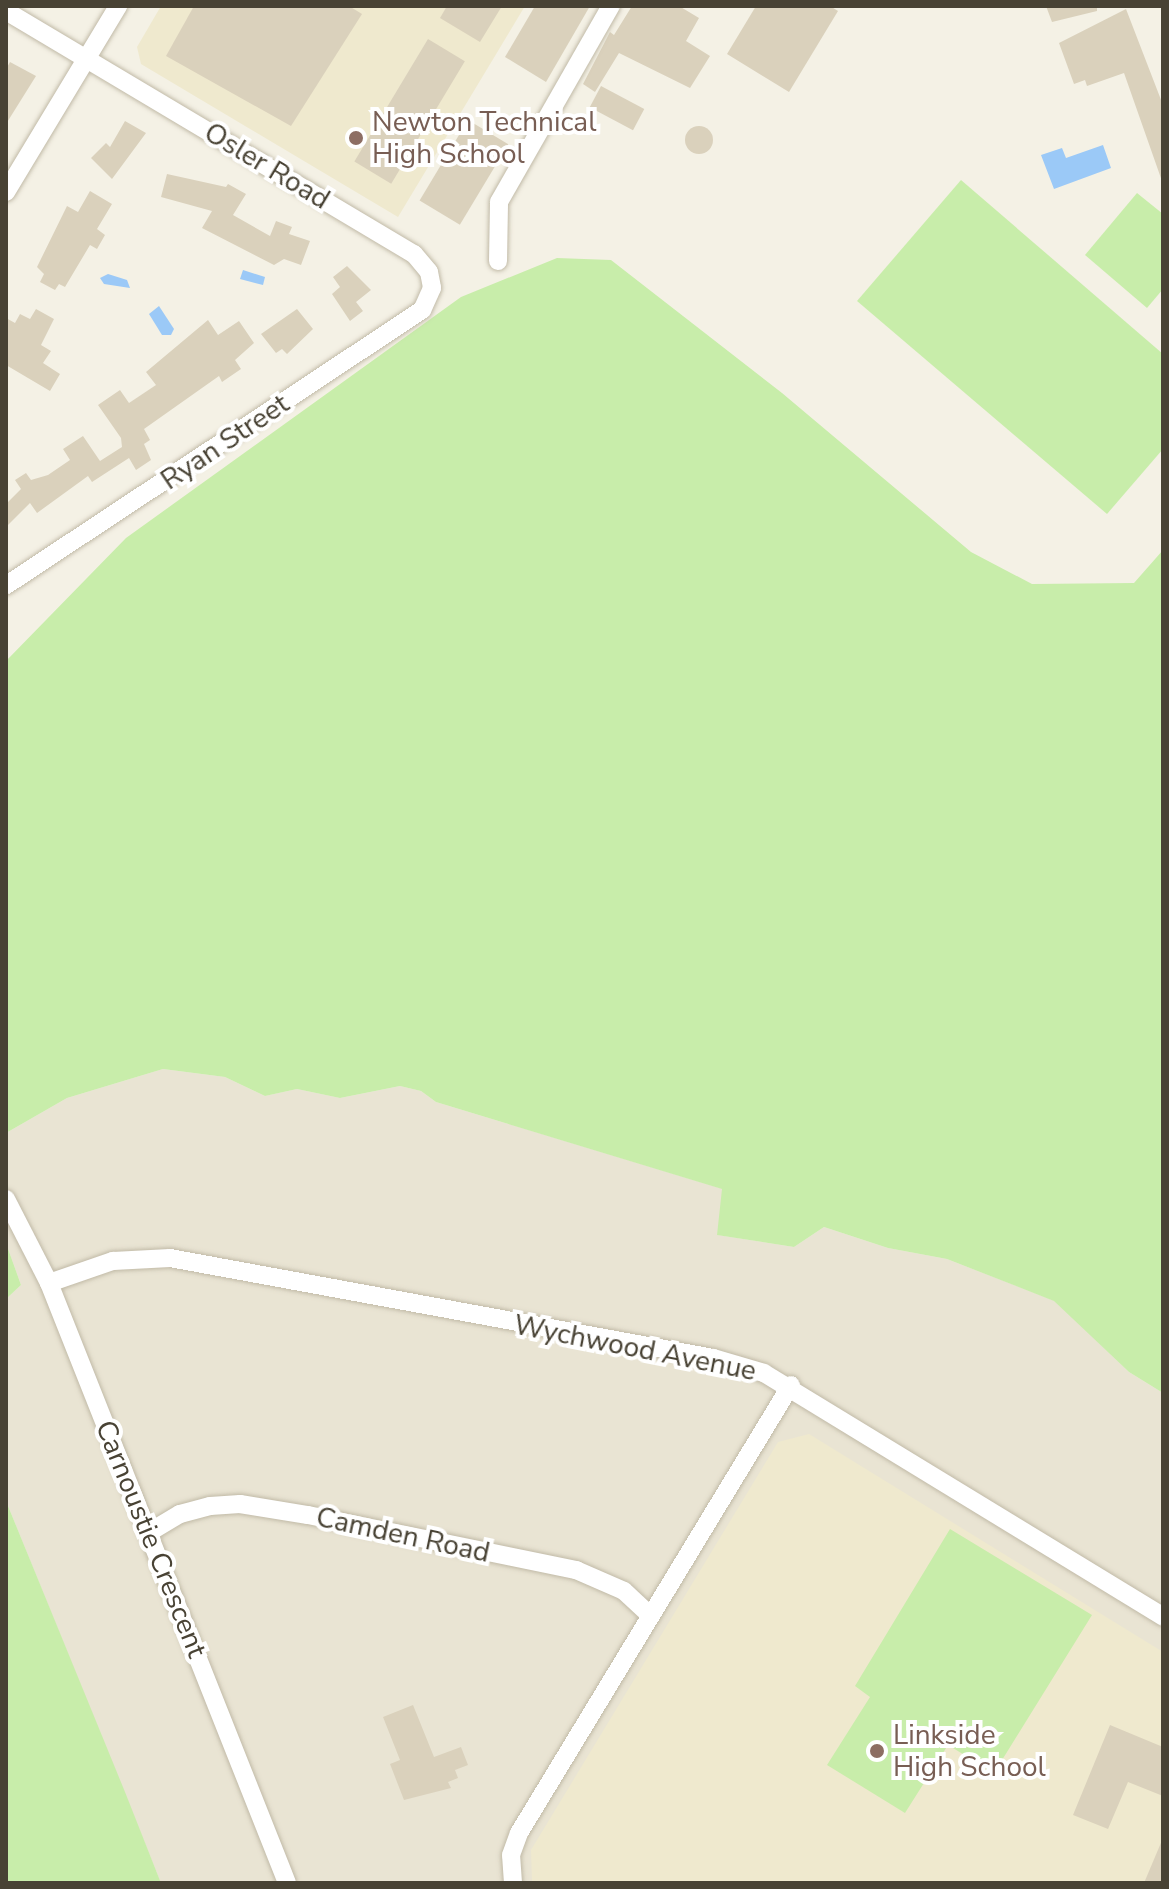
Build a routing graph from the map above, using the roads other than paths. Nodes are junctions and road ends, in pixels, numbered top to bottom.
1 (118, 6) edge
2 (611, 6) edge
3 (6, 11) edge
4 (86, 58) junction
5 (6, 192) edge
6 (498, 261) dead end
7 (432, 288) joint
8 (6, 585) edge
9 (6, 1199) edge
10 (49, 1283) junction
11 (791, 1385) junction
12 (148, 1533) junction
13 (650, 1615) junction
14 (1163, 1617) edge
15 (287, 1883) edge
16 (513, 1883) edge

1 - 4 street
2 - 6 street
3 - 4 street, Osler Road
4 - 5 street
4 - 7 street, Osler Road
7 - 8 street, Ryan Street
9 - 10 street, Carnoustie Crescent
10 - 11 street, Wychwood Avenue
10 - 12 street, Carnoustie Crescent
11 - 13 street
11 - 14 street, Wychwood Avenue
12 - 13 street, Camden Road
12 - 15 street, Carnoustie Crescent
13 - 16 street

